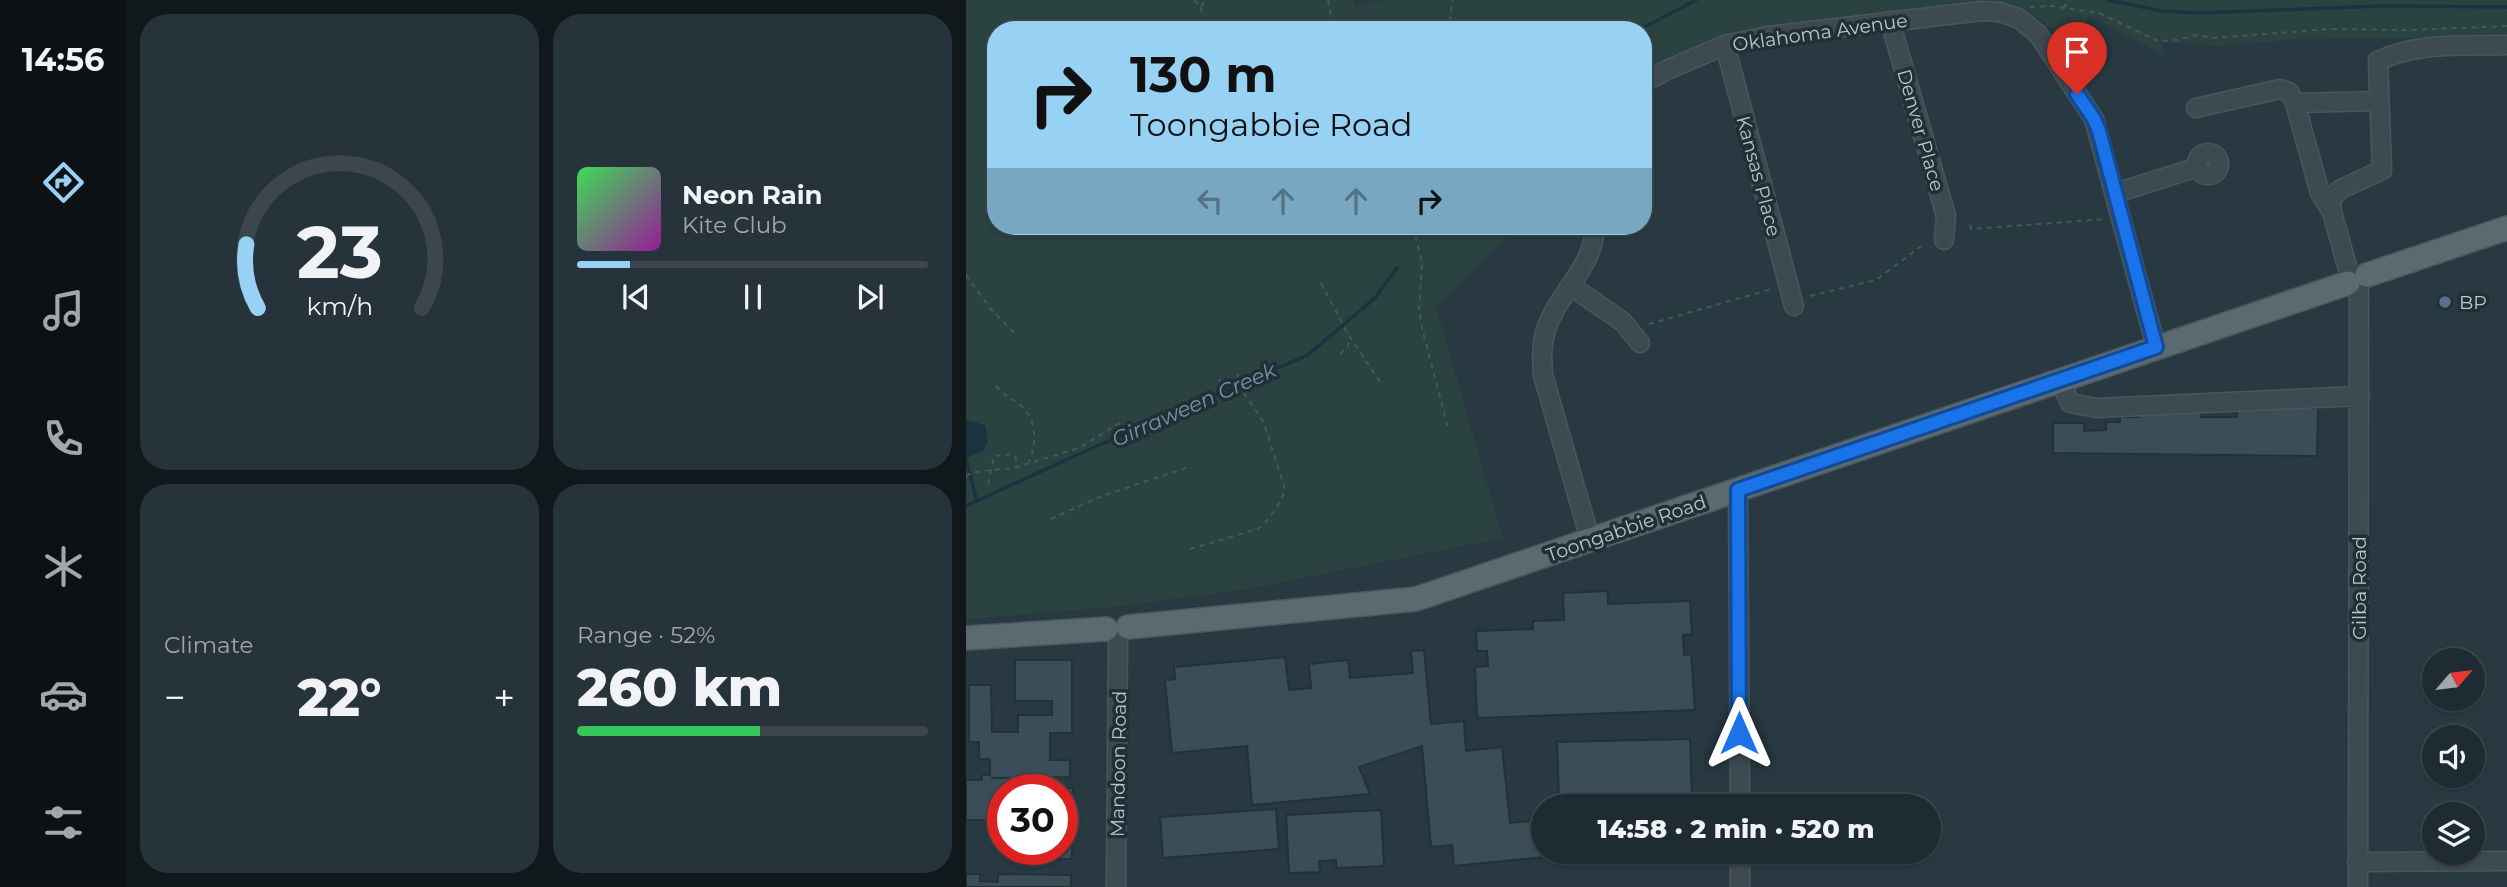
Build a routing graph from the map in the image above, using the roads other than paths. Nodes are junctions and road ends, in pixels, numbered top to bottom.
1 (1891, 21) junction
2 (1725, 45) junction
3 (2507, 45) edge
4 (1652, 78) edge
5 (2379, 101) junction
6 (2295, 103) junction
7 (2196, 108) dead end
8 (2198, 167) dead end
9 (2116, 193) junction
10 (2332, 212) junction
11 (2507, 228) edge
12 (1595, 235) edge
13 (1944, 240) dead end
14 (2356, 280) junction
15 (1571, 286) junction
16 (1794, 306) dead end
17 (1640, 342) dead end
18 (2156, 347) junction
19 (2060, 380) junction
20 (2360, 396) junction
21 (1738, 490) junction
22 (1590, 539) junction
23 (1117, 633) junction
24 (966, 638) edge
25 (1740, 794) edge
26 (2507, 860) edge
27 (2357, 862) junction
28 (1740, 864) edge
29 (1116, 887) edge
30 (1740, 887) edge
31 (2358, 887) edge

1 - 2 street, Oklahoma Avenue
1 - 9 street, Oklahoma Avenue
1 - 13 street, Denver Place
2 - 4 street, Oklahoma Avenue
2 - 16 street, Kansas Place
3 - 5 street
5 - 6 street
5 - 10 street
6 - 7 street
6 - 10 street, Gilba Road
8 - 9 street
9 - 18 street, Oklahoma Avenue
10 - 14 street, Gilba Road
11 - 14 main road, Toongabbie Road
12 - 15 street
14 - 18 main road, Toongabbie Road
14 - 20 street, Gilba Road
15 - 17 street
15 - 22 street
18 - 19 main road, Toongabbie Road
19 - 20 street
19 - 21 main road, Toongabbie Road
20 - 27 street, Gilba Road
21 - 22 main road, Toongabbie Road
21 - 25 street
22 - 23 main road, Toongabbie Road
23 - 24 main road, Toongabbie Road
23 - 29 street, Mandoon Road
26 - 27 street
27 - 31 street, Gilba Road
28 - 30 street

